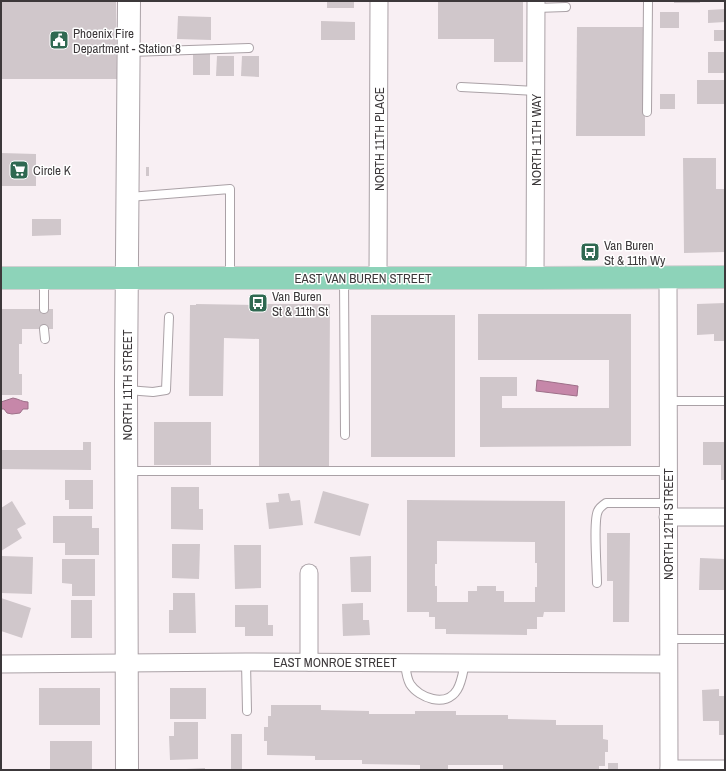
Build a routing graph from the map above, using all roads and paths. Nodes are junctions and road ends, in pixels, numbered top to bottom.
1 (129, 1) edge
2 (379, 1) edge
3 (648, 1) edge
4 (536, 4) edge
5 (566, 7) dead end
6 (249, 48) dead end
7 (129, 52) junction
8 (461, 87) dead end
9 (536, 91) junction
10 (647, 112) dead end
11 (129, 197) junction
12 (725, 277) edge
13 (1, 278) edge
14 (230, 278) junction
15 (344, 278) junction
16 (378, 278) junction
17 (535, 278) junction
18 (668, 278) junction
19 (44, 279) junction
20 (127, 279) junction
21 (44, 309) dead end
22 (169, 317) dead end
23 (44, 329) dead end
24 (45, 339) dead end
25 (127, 390) junction
26 (668, 401) junction
27 (725, 401) edge
28 (345, 435) dead end
29 (127, 471) junction
30 (668, 471) junction
31 (668, 510) junction
32 (725, 517) edge
33 (309, 573) dead end
34 (597, 583) dead end
35 (668, 639) junction
36 (725, 640) edge
37 (127, 662) junction
38 (246, 662) junction
39 (309, 662) junction
40 (405, 662) junction
41 (465, 663) junction
42 (1, 664) edge
43 (668, 664) junction
44 (247, 711) dead end
45 (725, 769) edge
46 (127, 770) edge
47 (669, 770) edge

1 - 7 street, NORTH 11TH STREET
2 - 16 street, NORTH 11TH PLACE
3 - 10 lane
4 - 5 lane
4 - 9 street, NORTH 11TH WAY
6 - 7 lane
7 - 11 street, NORTH 11TH STREET
8 - 9 lane
9 - 17 street, NORTH 11TH WAY
11 - 14 lane
11 - 20 street, NORTH 11TH STREET
12 - 18 main road, EAST VAN BUREN STREET
13 - 19 main road, EAST VAN BUREN STREET
14 - 15 main road, EAST VAN BUREN STREET
14 - 20 main road, EAST VAN BUREN STREET
15 - 16 main road, EAST VAN BUREN STREET
15 - 28 lane
16 - 17 main road, EAST VAN BUREN STREET
17 - 18 main road, EAST VAN BUREN STREET
18 - 26 street, NORTH 12TH STREET
19 - 20 main road, EAST VAN BUREN STREET
19 - 21 lane
20 - 25 street, NORTH 11TH STREET
22 - 25 lane
23 - 24 lane
25 - 29 street, NORTH 11TH STREET
26 - 27 lane
26 - 30 street, NORTH 12TH STREET
29 - 30 lane
29 - 37 street, NORTH 11TH STREET
30 - 31 street, NORTH 12TH STREET
31 - 32 street
31 - 34 lane
31 - 35 street, NORTH 12TH STREET
33 - 39 street
35 - 36 lane
35 - 43 street, NORTH 12TH STREET
37 - 38 street, EAST MONROE STREET
37 - 42 street, EAST MONROE STREET
37 - 46 street, NORTH 11TH STREET
38 - 39 street, EAST MONROE STREET
38 - 44 lane
39 - 40 street, EAST MONROE STREET
40 - 41 street, EAST MONROE STREET
40 - 41 lane
41 - 43 street, EAST MONROE STREET
43 - 47 street, NORTH 12TH STREET
45 - 47 street

